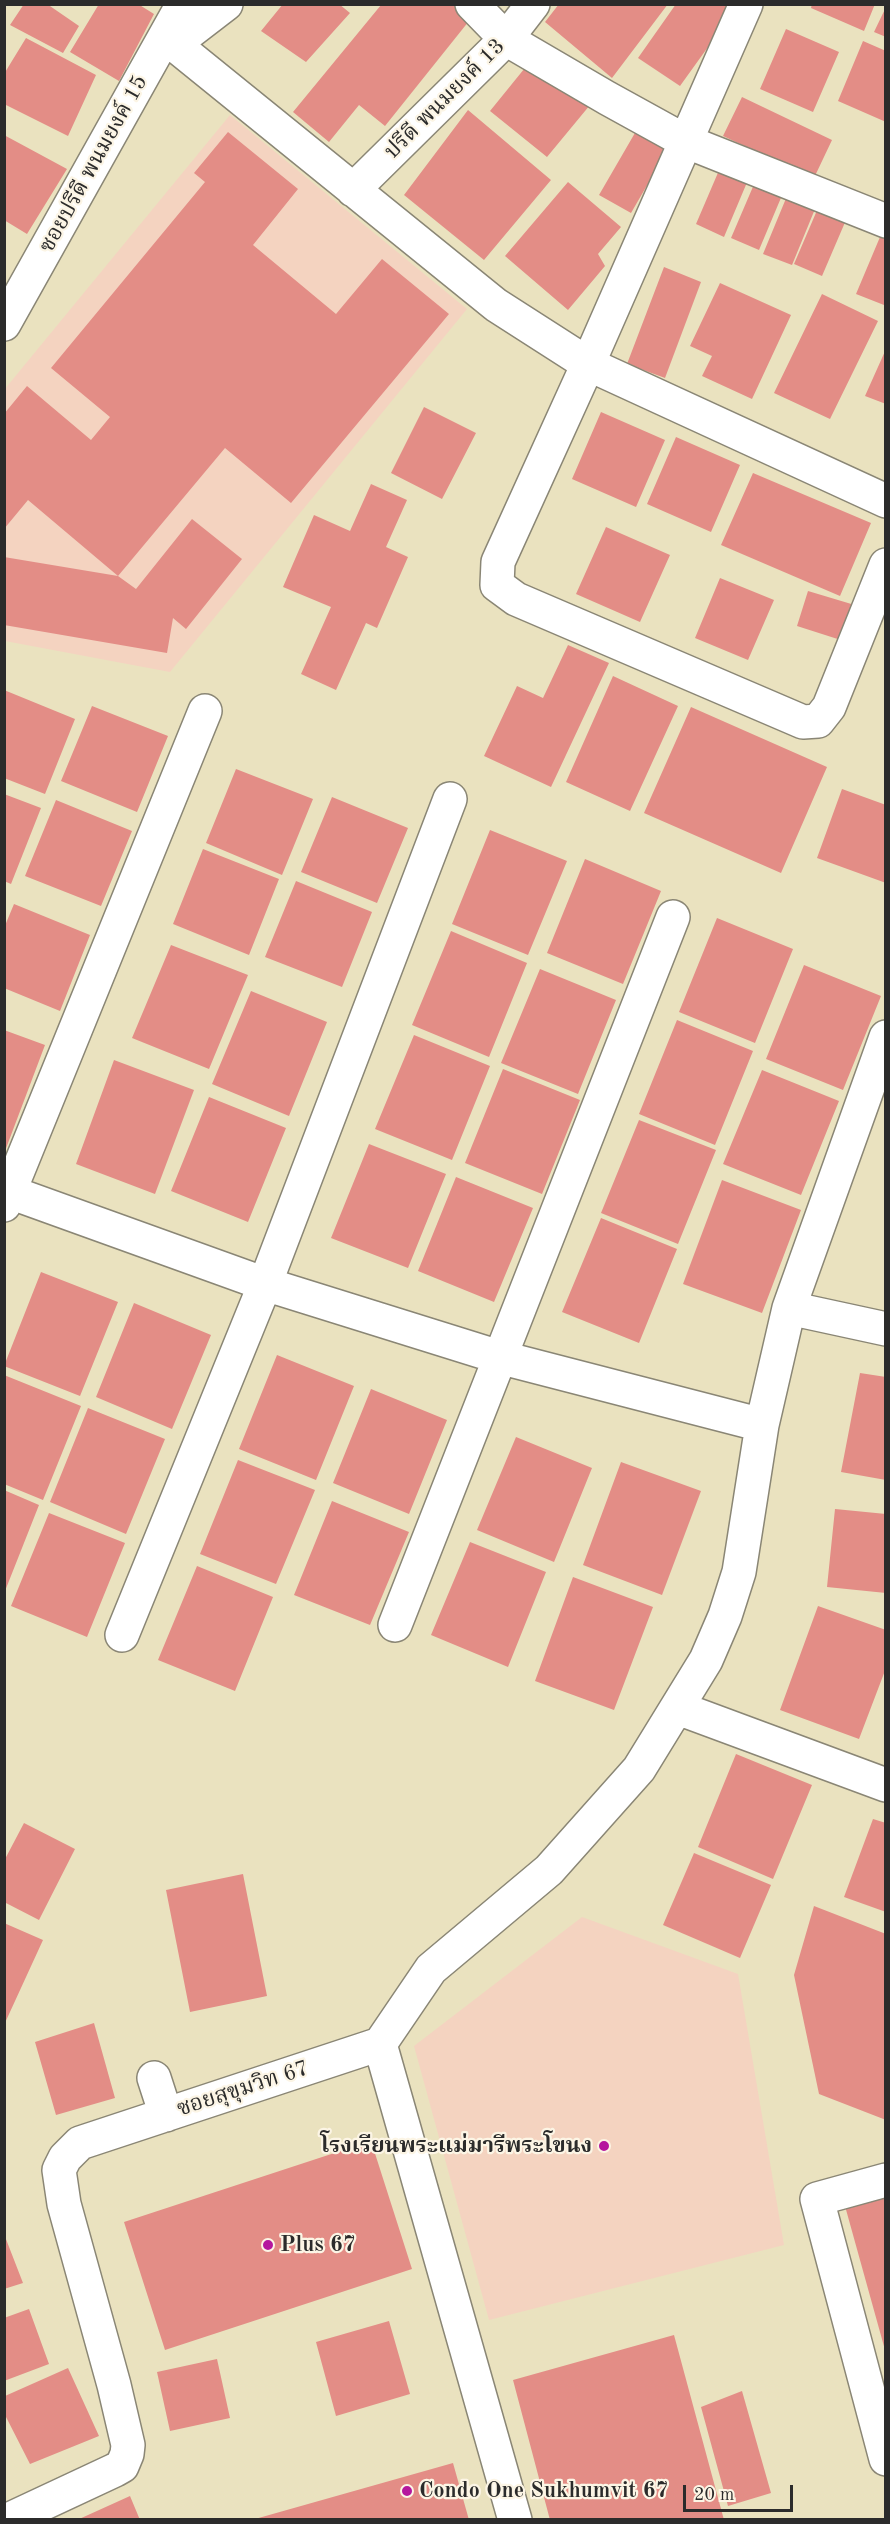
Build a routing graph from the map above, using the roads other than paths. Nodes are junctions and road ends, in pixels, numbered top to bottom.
1 (183, 4) edge
2 (226, 4) edge
3 (472, 4) edge
4 (533, 4) edge
5 (746, 4) edge
6 (506, 39) junction
7 (169, 40) junction
8 (685, 141) junction
9 (353, 190) junction
10 (885, 220) edge
11 (4, 324) edge
12 (588, 364) junction
13 (885, 501) edge
14 (885, 565) edge
15 (205, 711) dead end
16 (450, 799) dead end
17 (673, 917) dead end
18 (885, 1037) edge
19 (6, 1196) edge
20 (265, 1284) junction
21 (789, 1308) junction
22 (885, 1329) edge
23 (499, 1358) junction
24 (762, 1425) junction
25 (395, 1625) dead end
26 (122, 1635) dead end
27 (678, 1708) junction
28 (885, 1785) edge
29 (380, 2044) junction
30 (154, 2078) dead end
31 (166, 2115) junction
32 (885, 2180) edge
33 (885, 2459) edge
34 (8, 2520) edge
35 (515, 2520) edge

1 - 7 street, ซอยปรีดี พนมยงค์ 15
2 - 7 street
3 - 6 street
4 - 6 street, ปรีดี พนมยงค์ 13
5 - 8 street
6 - 8 street
6 - 9 street, ปรีดี พนมยงค์ 13
7 - 9 street
7 - 11 street, ซอยปรีดี พนมยงค์ 15
8 - 10 street
8 - 12 street
9 - 12 street
12 - 13 street
12 - 14 street
15 - 19 street
16 - 20 street
17 - 23 street
18 - 21 street
19 - 20 street
20 - 23 street
20 - 26 street
21 - 22 street
21 - 24 street
23 - 24 street
23 - 25 street
24 - 27 street
27 - 28 street
27 - 29 street
29 - 31 street, ซอยสุขุมวิท 67
29 - 35 street
30 - 31 street
31 - 34 street, ซอยสุขุมวิท 67
32 - 33 street

